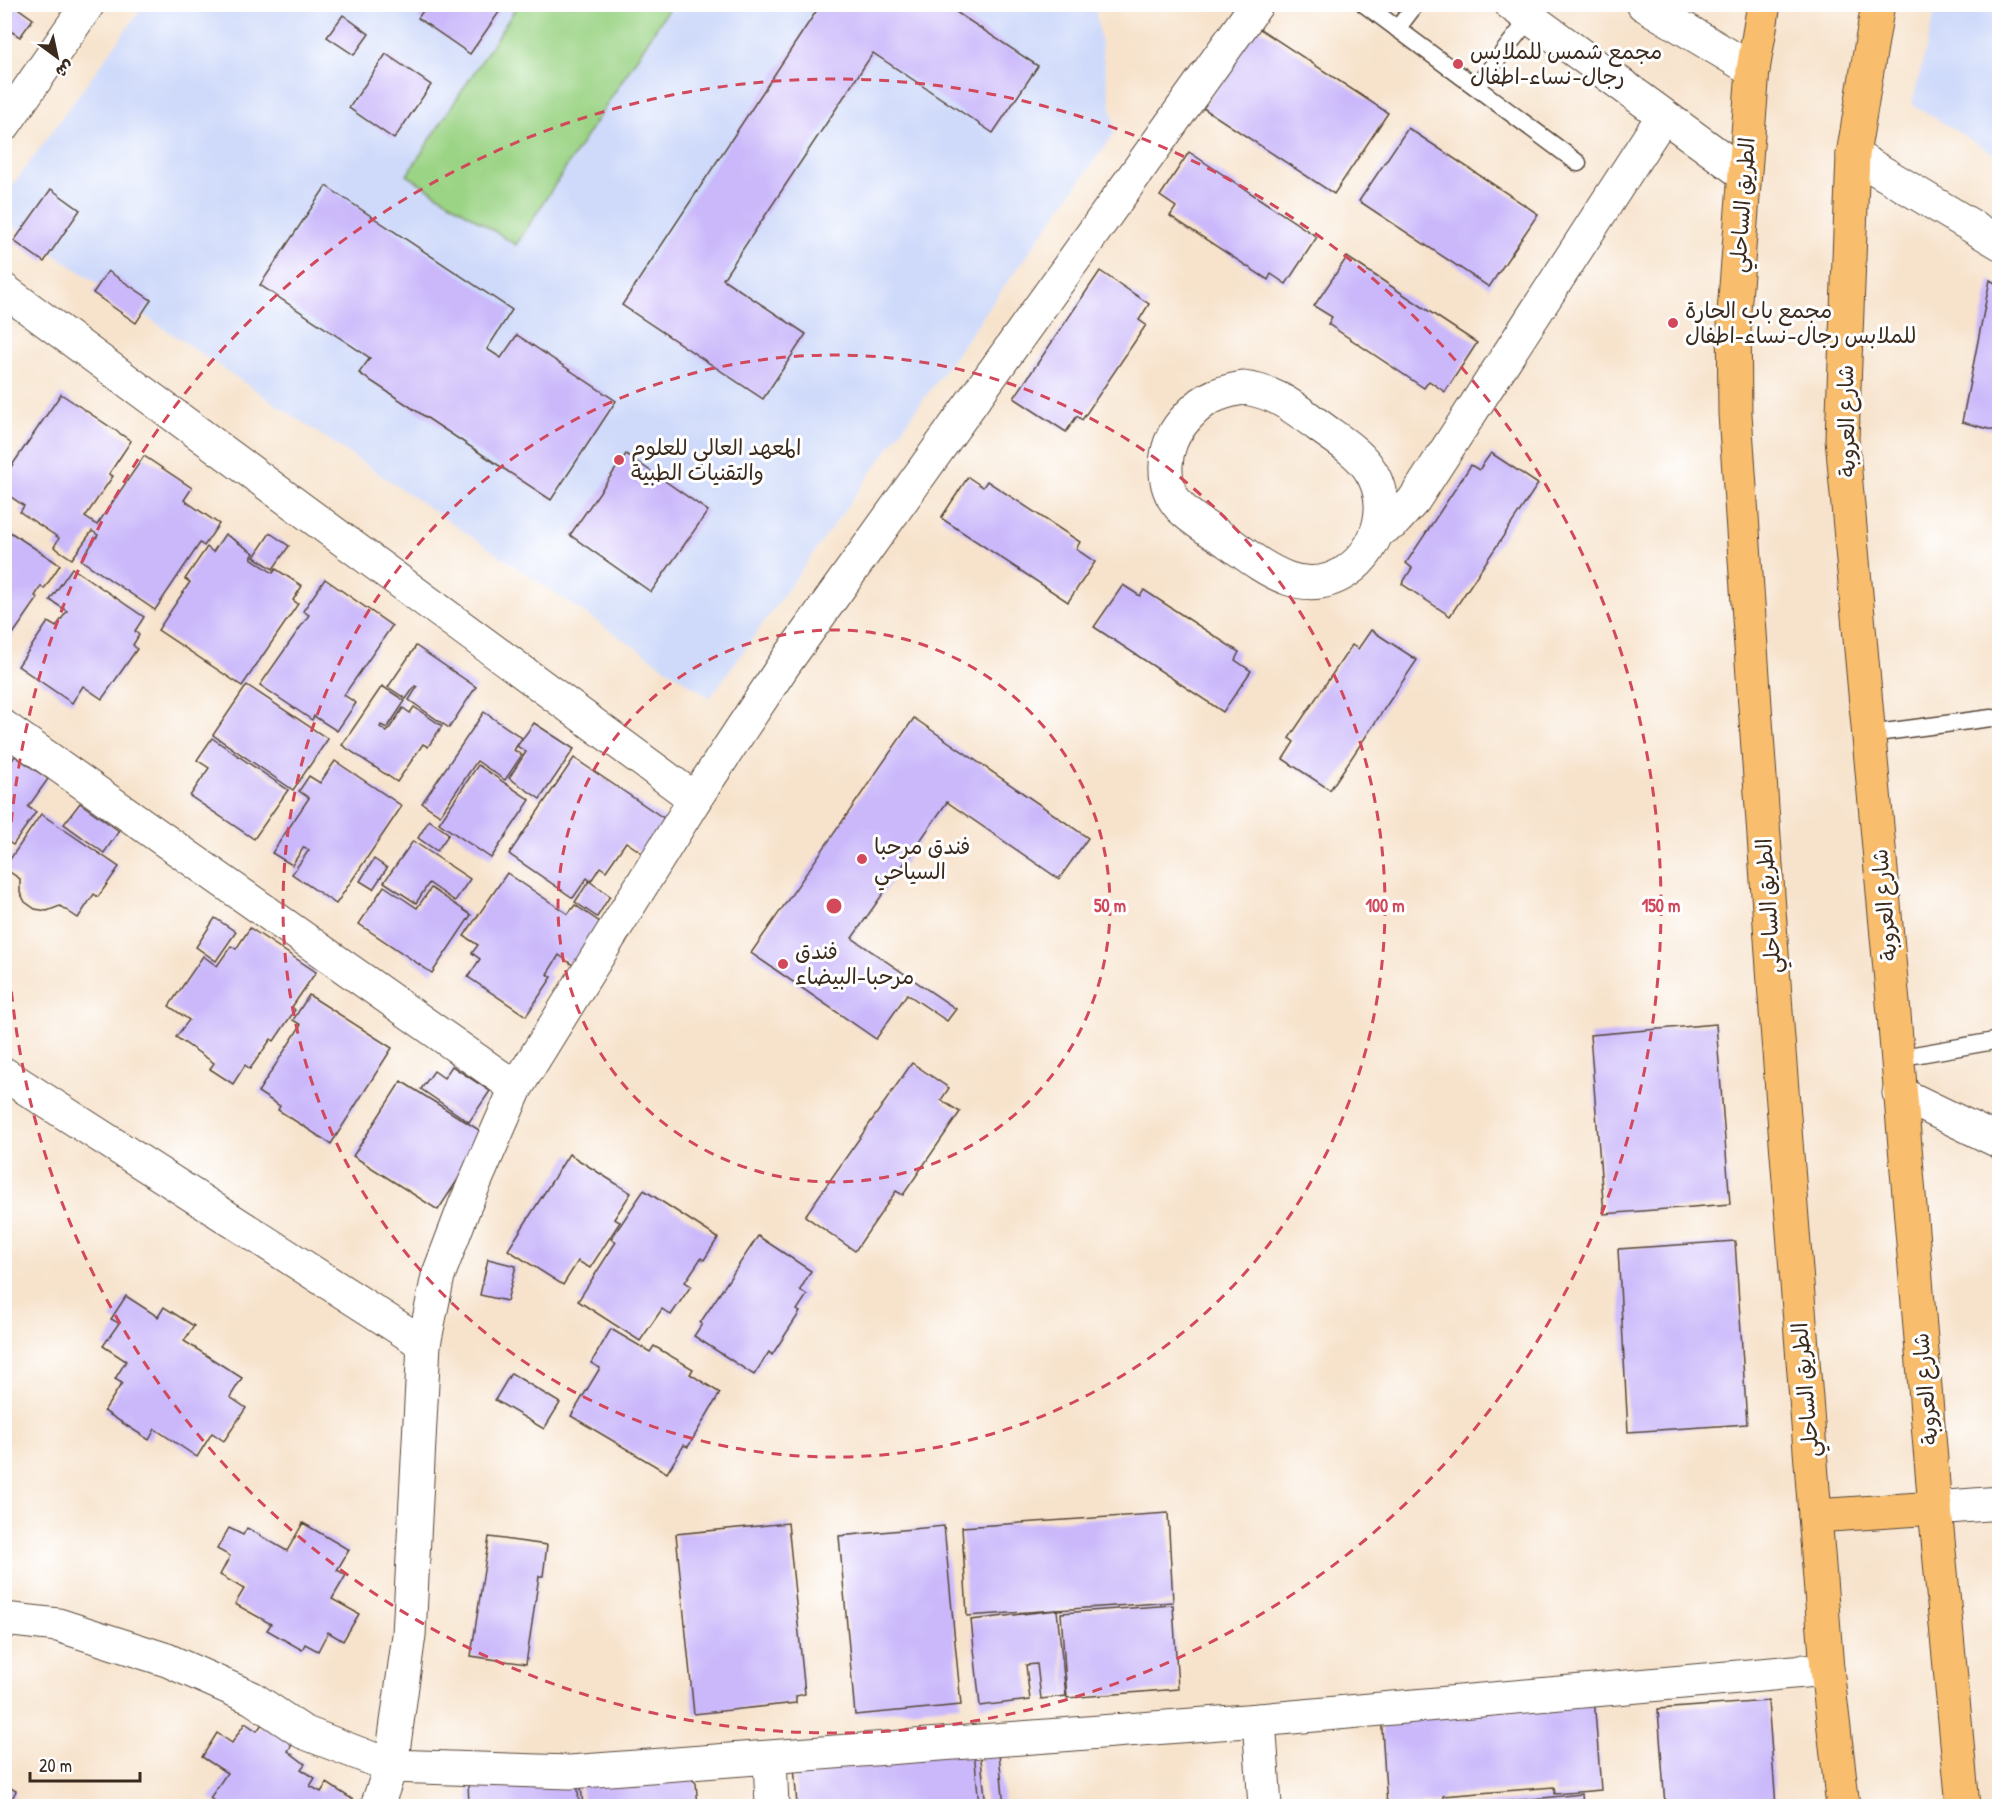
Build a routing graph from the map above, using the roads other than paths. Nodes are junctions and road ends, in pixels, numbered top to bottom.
1 (88, 4) edge
2 (1257, 4) edge
3 (1364, 4) edge
4 (1416, 4) edge
5 (1643, 4) edge
6 (1764, 4) edge
7 (1878, 4) edge
8 (1520, 12) edge
9 (1397, 29) junction
10 (1753, 69) junction
11 (1476, 87) junction
12 (1663, 116) junction
13 (4, 125) edge
14 (1853, 155) junction
15 (1578, 163) dead end
16 (1744, 174) junction
17 (2000, 243) edge
18 (4, 290) edge
19 (1378, 531) junction
20 (2000, 719) edge
21 (4, 727) edge
22 (1869, 734) junction
23 (695, 799) junction
24 (2000, 1040) edge
25 (1897, 1058) junction
26 (4, 1074) edge
27 (516, 1088) junction
28 (1899, 1093) junction
29 (2000, 1142) edge
30 (424, 1344) junction
31 (2000, 1503) edge
32 (1935, 1508) junction
33 (1815, 1516) junction
34 (4, 1619) edge
35 (1827, 1669) junction
36 (1259, 1720) junction
37 (770, 1758) junction
38 (391, 1766) junction
39 (377, 1806) edge
40 (772, 1806) edge
41 (1265, 1806) edge
42 (1843, 1806) edge
43 (1963, 1806) edge

1 - 13 street
2 - 23 street
3 - 9 lane
4 - 9 lane
5 - 10 street
6 - 10 highway, الطريق الساحلي
7 - 14 highway, شارع العروبة
8 - 11 lane
8 - 12 street
9 - 11 lane
10 - 16 highway, الطريق الساحلي
11 - 15 lane
12 - 16 street
12 - 19 street
14 - 17 street
14 - 22 highway, شارع العروبة
16 - 33 highway, الطريق الساحلي
18 - 23 street
19 - 19 street
20 - 22 lane
21 - 27 street
22 - 25 highway, شارع العروبة
23 - 27 street
24 - 25 lane
25 - 28 highway, شارع العروبة
26 - 30 street
27 - 30 street
28 - 29 street
28 - 32 highway, شارع العروبة
30 - 38 street
31 - 32 street
32 - 33 highway
32 - 43 highway, شارع العروبة
33 - 35 highway, الطريق الساحلي
34 - 38 street
35 - 36 street
35 - 42 highway, الطريق الساحلي
36 - 37 street
36 - 41 street
37 - 38 street
37 - 40 street
38 - 39 street

